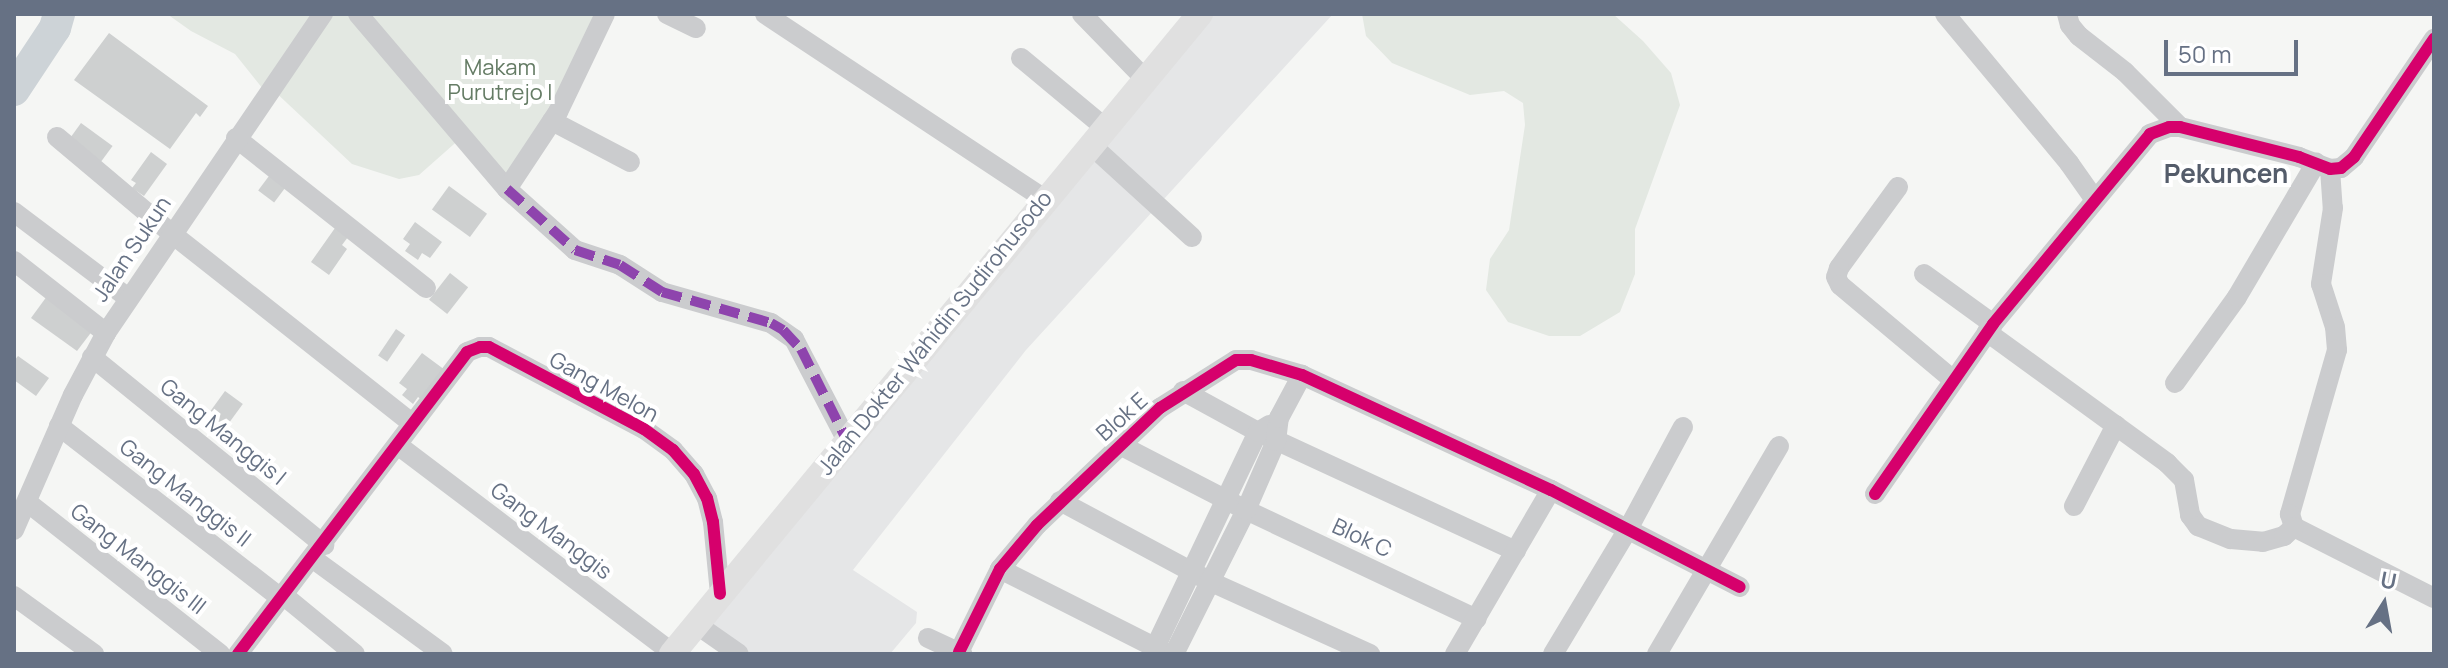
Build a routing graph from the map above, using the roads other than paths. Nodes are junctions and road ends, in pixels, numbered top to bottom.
1 (323, 14) edge
2 (358, 14) edge
3 (605, 14) edge
4 (667, 14) edge
5 (765, 14) edge
6 (1082, 14) edge
7 (1200, 14) edge
8 (1945, 14) edge
9 (2067, 14) edge
10 (696, 28) dead end
11 (2434, 39) edge
12 (1021, 58) dead end
13 (1144, 78) junction
14 (552, 121) junction
15 (2180, 127) junction
16 (1097, 136) junction
17 (57, 137) dead end
18 (236, 138) junction
19 (630, 162) dead end
20 (2323, 166) junction
21 (1898, 187) dead end
22 (507, 189) junction
23 (1044, 199) junction
24 (2095, 200) junction
25 (14, 212) edge
26 (171, 233) junction
27 (1192, 237) dead end
28 (14, 261) edge
29 (1924, 274) dead end
30 (426, 288) dead end
31 (128, 298) junction
32 (1990, 328) junction
33 (106, 333) junction
34 (92, 357) junction
35 (1302, 375) junction
36 (1952, 379) junction
37 (2175, 383) dead end
38 (1183, 391) junction
39 (413, 424) junction
40 (2116, 425) junction
41 (59, 426) junction
42 (1683, 427) dead end
43 (1267, 436) junction
44 (847, 441) junction
45 (1120, 445) junction
46 (399, 446) junction
47 (1779, 446) dead end
48 (1551, 490) junction
49 (1875, 494) dead end
50 (1060, 501) junction
51 (27, 502) junction
52 (1237, 505) junction
53 (2074, 506) dead end
54 (2294, 527) junction
55 (14, 530) edge
56 (1627, 531) junction
57 (1516, 551) junction
58 (318, 552) junction
59 (1000, 569) junction
60 (1708, 571) junction
61 (1201, 576) junction
62 (1740, 587) dead end
63 (720, 594) junction
64 (14, 596) edge
65 (282, 597) junction
66 (2434, 598) edge
67 (1477, 619) junction
68 (696, 624) junction
69 (928, 638) dead end
70 (245, 652) edge
71 (1162, 652) edge
72 (961, 653) edge
73 (94, 654) edge
74 (220, 654) edge
75 (355, 654) edge
76 (443, 654) edge
77 (672, 654) edge
78 (739, 654) edge
79 (1370, 654) edge
80 (1455, 654) edge
81 (1553, 654) edge
82 (1657, 654) edge

1 - 18 street, Jalan Sukun
2 - 22 street
3 - 14 street
4 - 10 street
5 - 23 street
6 - 13 street
7 - 13 main road, Jalan Dokter Wahidin Sudirohusodo
8 - 24 street
9 - 15 street
11 - 20 street
12 - 16 street
13 - 16 main road, Jalan Dokter Wahidin Sudirohusodo
14 - 19 street
14 - 22 street
15 - 20 street
15 - 24 street
16 - 23 main road, Jalan Dokter Wahidin Sudirohusodo
16 - 27 street
17 - 26 street
18 - 26 street, Jalan Sukun
18 - 30 street
20 - 37 street
20 - 54 street
21 - 36 street
22 - 44 street
23 - 44 main road, Jalan Dokter Wahidin Sudirohusodo
24 - 32 street
25 - 31 street
26 - 31 street, Jalan Sukun
26 - 39 street
28 - 33 street
29 - 32 street
31 - 33 street, Jalan Sukun
32 - 36 street
32 - 40 street
33 - 34 street, Jalan Sukun
34 - 41 street, Jalan Sukun
34 - 58 street, Gang Manggis I
35 - 38 street, Blok E
35 - 43 street
35 - 48 street, Blok E
36 - 49 street
38 - 43 street
38 - 45 street, Blok E
39 - 46 street
39 - 63 street, Gang Melon
40 - 53 street
40 - 54 street
41 - 51 street, Jalan Sukun
41 - 65 street, Gang Manggis II
42 - 56 street
43 - 52 street
43 - 57 street
44 - 63 main road, Jalan Dokter Wahidin Sudirohusodo
45 - 50 street, Blok E
45 - 52 street, Blok C
46 - 58 street
46 - 77 street, Gang Manggis
47 - 60 street
48 - 56 street, Blok E
48 - 57 street
50 - 59 street, Blok E
50 - 61 street
51 - 55 street, Jalan Sukun
51 - 74 street, Gang Manggis III
52 - 61 street
52 - 67 street, Blok C
54 - 66 street
56 - 60 street, Blok E
56 - 81 street
57 - 67 street
58 - 65 street
58 - 76 street, Gang Manggis I
59 - 71 street
59 - 72 street, Blok E
60 - 62 street, Blok E
60 - 82 street
61 - 71 street
61 - 79 street
63 - 68 main road, Jalan Dokter Wahidin Sudirohusodo
64 - 73 street
65 - 70 street
65 - 75 street, Gang Manggis II
67 - 80 street
68 - 77 main road, Jalan Dokter Wahidin Sudirohusodo
68 - 78 street
69 - 72 street

